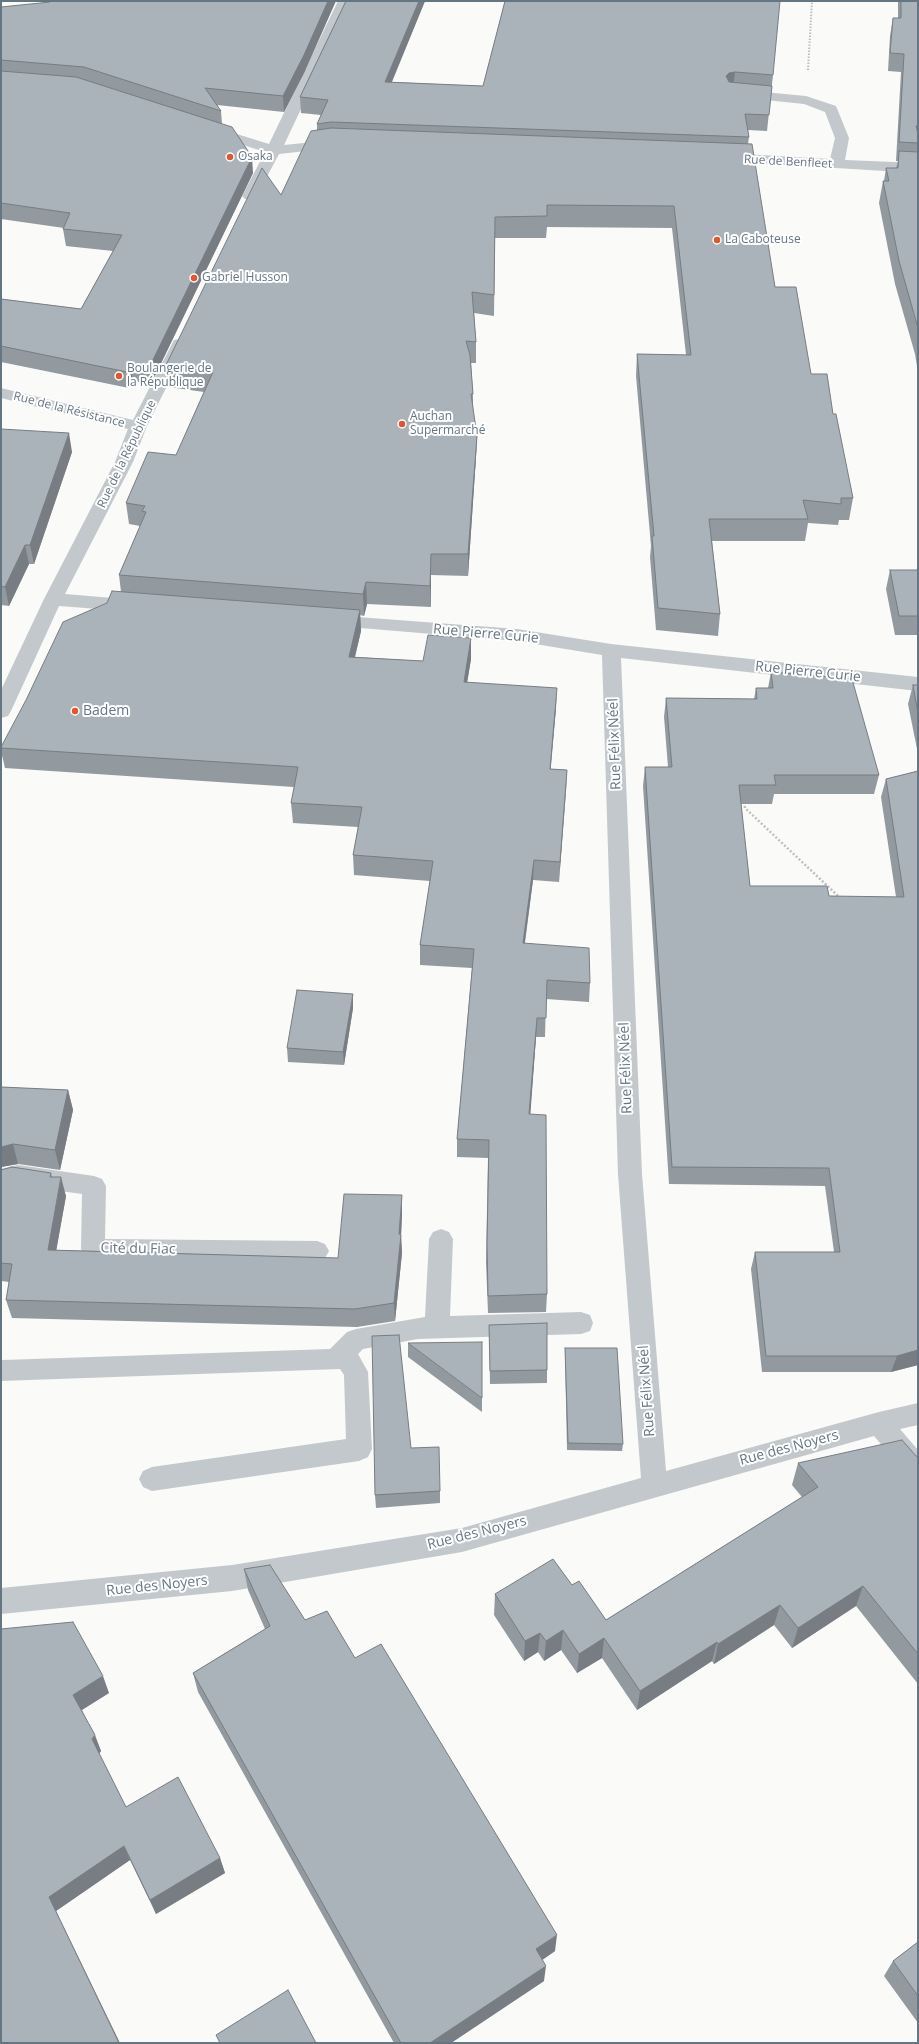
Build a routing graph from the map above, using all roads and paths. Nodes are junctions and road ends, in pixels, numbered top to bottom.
1 (345, 1) edge
2 (812, 1) edge
3 (733, 93) edge
4 (806, 100) junction
5 (200, 126) edge
6 (347, 144) edge
7 (274, 150) junction
8 (710, 157) edge
9 (836, 164) junction
10 (918, 168) edge
11 (243, 211) edge
12 (186, 330) edge
13 (1, 393) edge
14 (138, 426) junction
15 (53, 599) junction
16 (156, 607) edge
17 (316, 620) edge
18 (611, 650) junction
19 (918, 684) edge
20 (1, 711) edge
21 (744, 800) edge
22 (838, 902) edge
23 (1, 1179) edge
24 (441, 1239) dead end
25 (317, 1252) dead end
26 (581, 1323) dead end
27 (437, 1328) junction
28 (343, 1353) junction
29 (2, 1373) edge
30 (918, 1414) edge
31 (880, 1423) junction
32 (918, 1469) edge
33 (152, 1479) dead end
34 (654, 1485) junction
35 (1, 1601) edge

1 - 7 street
2 - 4 path
3 - 4 street
4 - 9 street
5 - 7 street
6 - 7 street
7 - 11 street
8 - 9 street, Rue de Benfleet
9 - 10 street, Rue de Benfleet
12 - 14 street, Rue de la République
13 - 14 street, Rue de la Résistance
14 - 15 street, Rue de la République
15 - 16 street
15 - 20 street, Rue de la République
17 - 18 street, Rue Pierre Curie
18 - 19 street, Rue Pierre Curie
18 - 34 street, Rue Félix Néel
21 - 22 path
23 - 25 street, Cité du Fiac
24 - 27 street
26 - 27 street
27 - 28 street
28 - 29 street
28 - 33 street
30 - 31 street, Rue des Noyers
31 - 32 street
31 - 34 street, Rue des Noyers
34 - 35 street, Rue des Noyers

